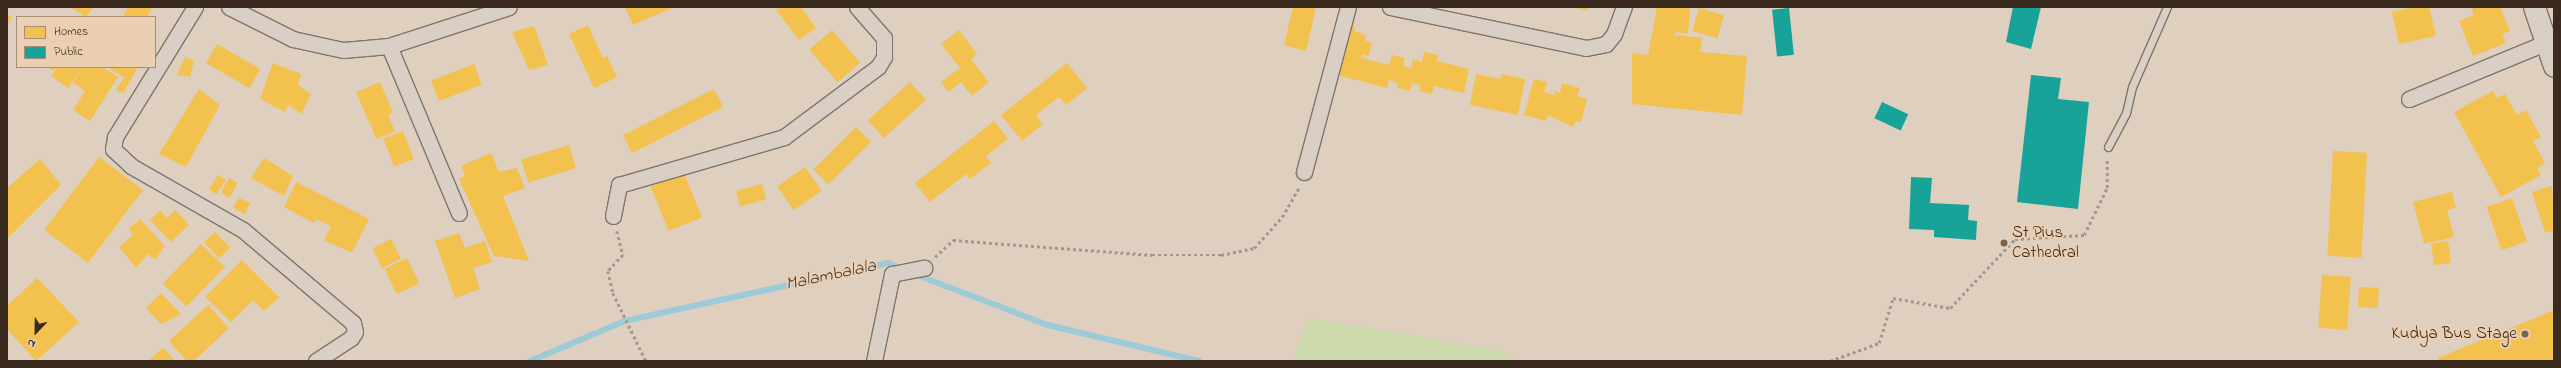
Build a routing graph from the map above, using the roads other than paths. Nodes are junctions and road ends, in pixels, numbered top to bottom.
1 (195, 7) edge
2 (229, 7) edge
3 (857, 7) edge
4 (1348, 7) edge
5 (1390, 7) edge
6 (1624, 7) edge
7 (2167, 7) edge
8 (2534, 7) edge
9 (504, 8) edge
10 (2545, 43) junction
11 (389, 46) junction
12 (2554, 66) edge
13 (2409, 98) dead end
14 (2108, 147) road end
15 (1304, 172) road end
16 (459, 213) dead end
17 (613, 216) road end
18 (924, 268) road end
19 (316, 361) edge
20 (874, 361) edge

1 - 19 street
2 - 11 street
3 - 17 street
4 - 15 street
5 - 6 street
7 - 14 lane
8 - 10 main road
9 - 11 street
10 - 12 main road
10 - 13 street
11 - 16 street
18 - 20 street

